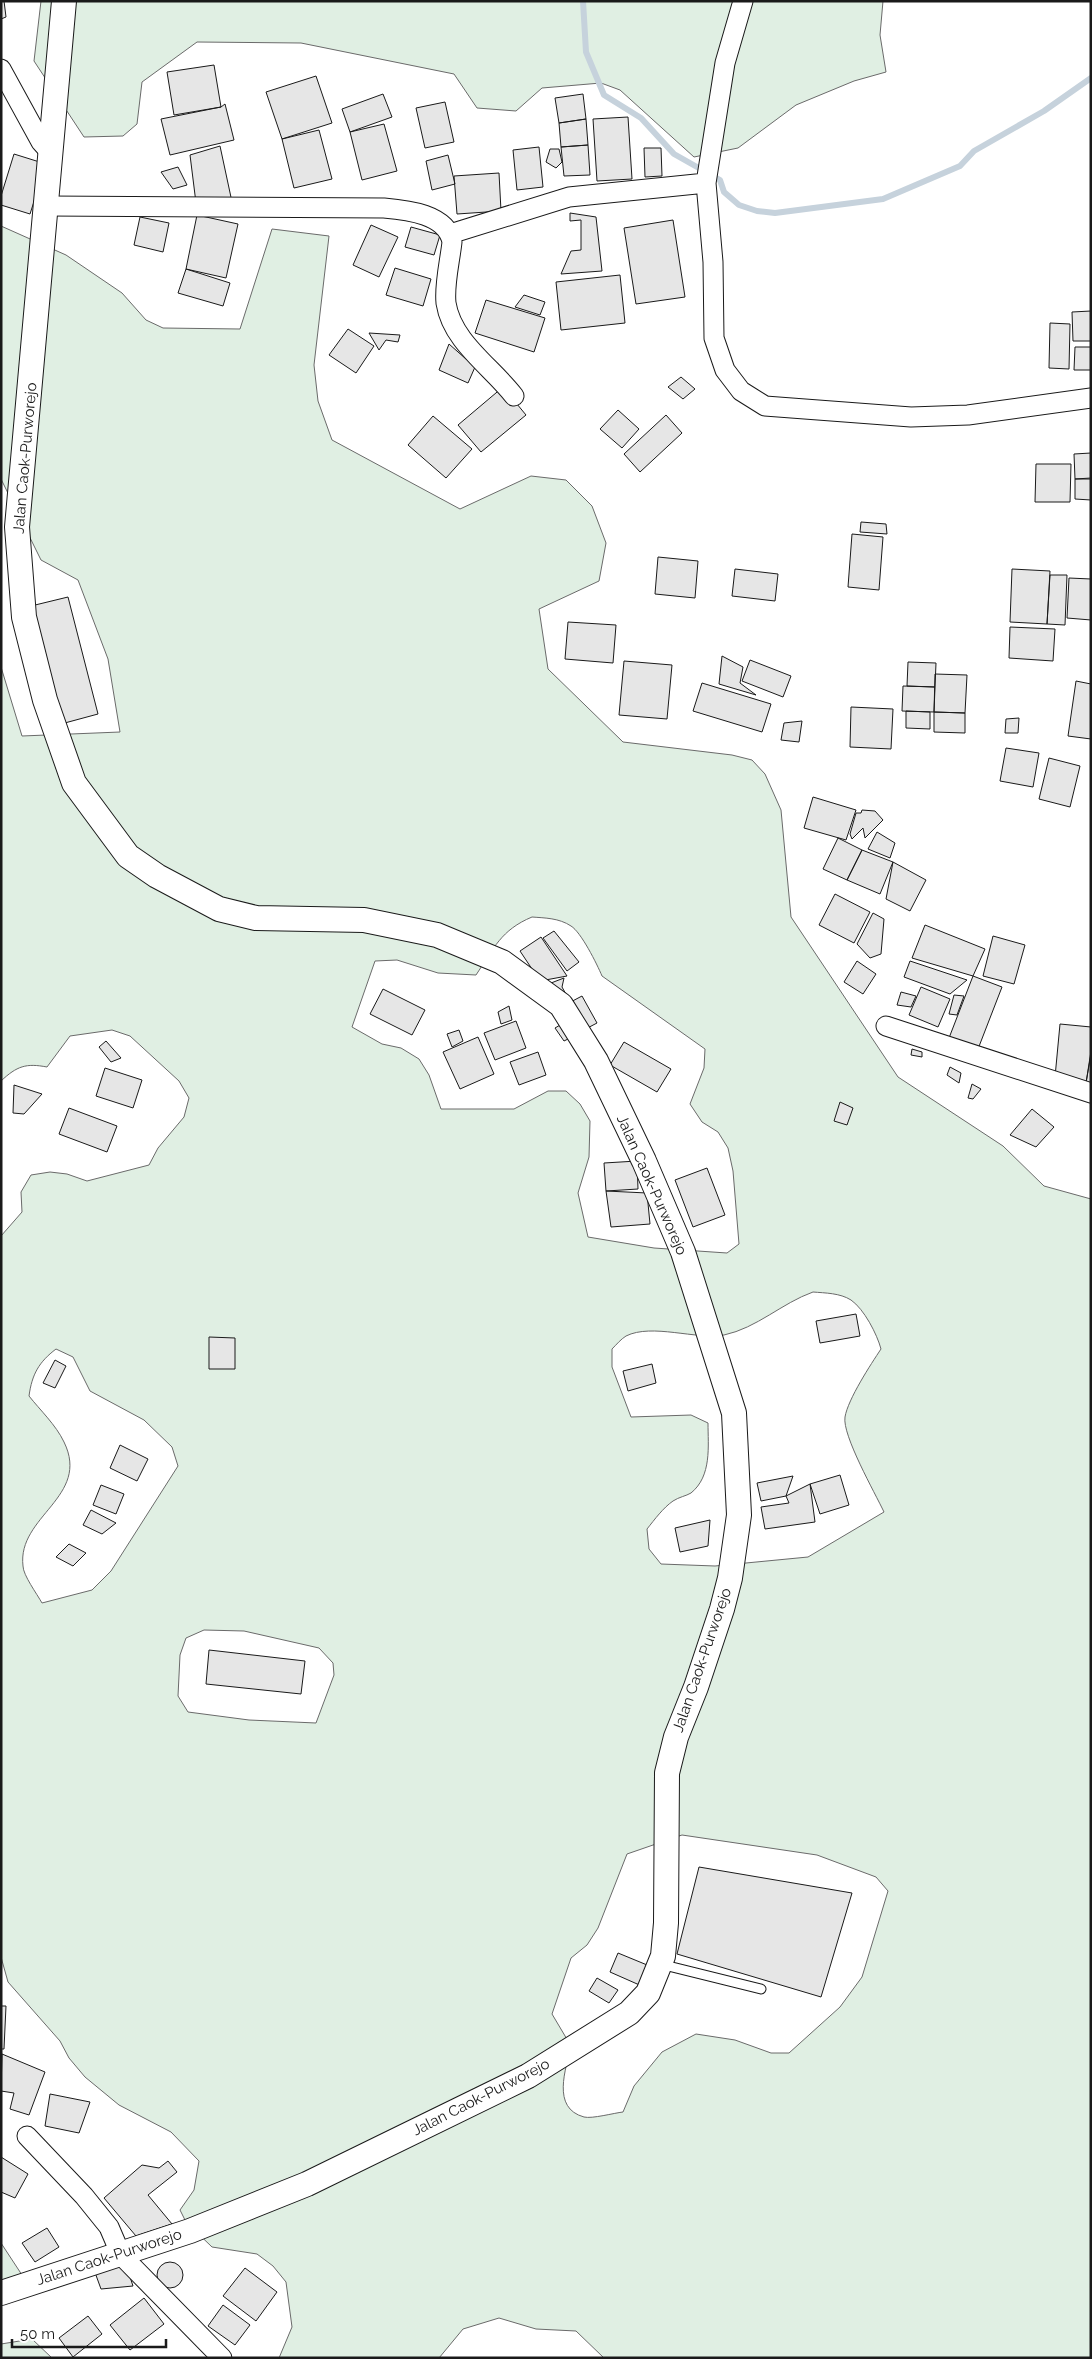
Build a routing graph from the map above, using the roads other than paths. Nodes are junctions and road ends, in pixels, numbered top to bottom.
1 (64, 1) edge
2 (744, 1) edge
3 (1, 69) edge
4 (50, 152) junction
5 (708, 173) junction
6 (47, 206) junction
7 (450, 234) junction
8 (514, 396) dead end
9 (1091, 398) edge
10 (886, 1026) dead end
11 (1091, 1092) edge
12 (660, 1964) junction
13 (761, 1989) dead end
14 (27, 2136) dead end
15 (121, 2255) junction
16 (1, 2293) edge
17 (222, 2358) edge

1 - 4 street, Jalan Caok-Purworejo
2 - 5 street
3 - 4 street
4 - 6 street, Jalan Caok-Purworejo
5 - 7 street
5 - 9 street
6 - 7 street
6 - 12 street, Jalan Caok-Purworejo
7 - 8 street
10 - 11 street
12 - 13 lane
12 - 15 street, Jalan Caok-Purworejo
14 - 15 street
15 - 16 street, Jalan Caok-Purworejo
15 - 17 street

